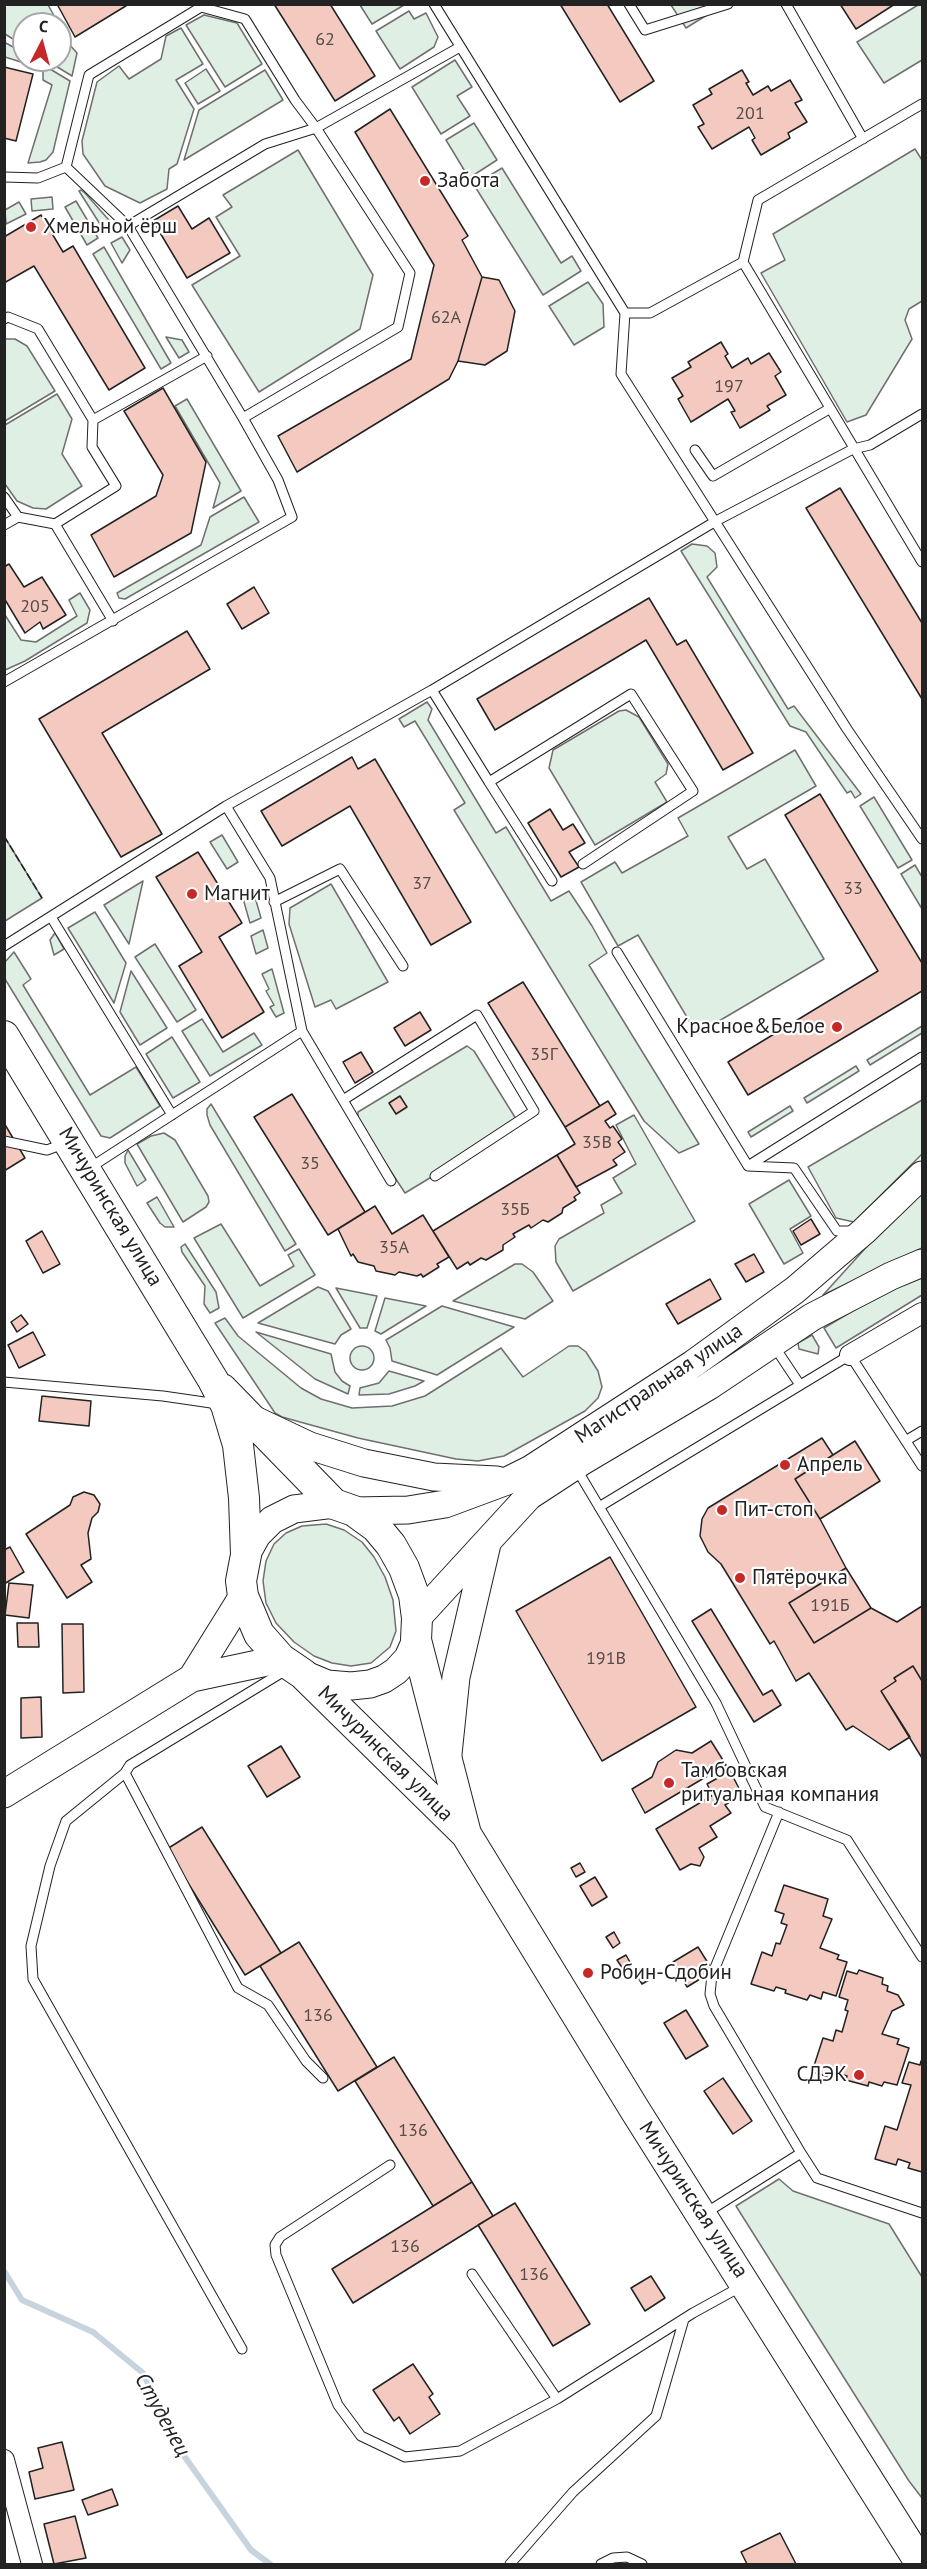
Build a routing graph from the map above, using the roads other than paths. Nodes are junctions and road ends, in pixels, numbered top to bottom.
1 (434, 4) edge
2 (629, 4) edge
3 (728, 4) edge
4 (786, 4) edge
5 (460, 47) junction
6 (922, 104) edge
7 (316, 128) junction
8 (863, 139) junction
9 (66, 167) junction
10 (4, 177) edge
11 (128, 226) junction
12 (743, 262) junction
13 (625, 313) junction
14 (4, 319) edge
15 (207, 356) junction
16 (829, 409) junction
17 (922, 414) edge
18 (243, 418) junction
19 (93, 420) junction
20 (853, 449) junction
21 (695, 450) dead end
22 (4, 497) edge
23 (18, 517) junction
24 (716, 521) junction
25 (55, 524) junction
26 (4, 525) edge
27 (922, 562) edge
28 (113, 621) junction
29 (4, 682) edge
30 (432, 690) junction
31 (489, 782) junction
32 (226, 806) junction
33 (922, 839) edge
34 (583, 864) dead end
35 (552, 881) dead end
36 (274, 902) junction
37 (51, 917) junction
38 (4, 946) edge
39 (617, 952) dead end
40 (403, 966) dead end
41 (302, 1031) junction
42 (4, 1036) edge
43 (922, 1057) edge
44 (343, 1100) junction
45 (172, 1115) junction
46 (4, 1141) edge
47 (71, 1142) junction
48 (748, 1167) junction
49 (86, 1170) junction
50 (922, 1175) edge
51 (435, 1176) dead end
52 (392, 1181) dead end
53 (864, 1231) junction
54 (922, 1263) edge
55 (922, 1313) edge
56 (772, 1344) junction
57 (850, 1355) junction
58 (4, 1382) edge
59 (800, 1385) junction
60 (220, 1393) junction
61 (252, 1419) junction
62 (922, 1431) edge
63 (907, 1440) junction
64 (575, 1458) junction
65 (922, 1466) edge
66 (507, 1481) junction
67 (599, 1507) junction
68 (344, 1508) junction
69 (488, 1540) junction
70 (246, 1555) junction
71 (243, 1596) junction
72 (417, 1629) junction
73 (292, 1667) junction
74 (192, 1678) junction
75 (447, 1761) junction
76 (125, 1773) junction
77 (4, 1794) edge
78 (779, 1812) junction
79 (466, 1834) junction
80 (922, 1957) edge
81 (323, 2078) dead end
82 (801, 2153) junction
83 (390, 2165) dead end
84 (922, 2213) edge
85 (702, 2215) junction
86 (472, 2274) dead end
87 (747, 2284) junction
88 (684, 2319) junction
89 (242, 2349) dead end
90 (557, 2399) junction
91 (4, 2460) edge
92 (914, 2535) edge
93 (32, 2565) edge
94 (510, 2565) edge
95 (601, 2565) edge
96 (642, 2565) edge
97 (921, 2565) edge

1 - 5 lane
2 - 3 lane
4 - 8 lane
5 - 7 lane
5 - 13 lane
6 - 8 lane
7 - 9 lane
7 - 11 lane
7 - 18 lane
8 - 12 lane
9 - 10 lane
9 - 11 lane
11 - 15 lane
12 - 13 lane
12 - 16 lane
13 - 24 lane
14 - 19 lane
15 - 18 lane
15 - 19 lane
16 - 20 lane
16 - 21 lane
17 - 20 lane
18 - 28 lane
19 - 25 lane
20 - 24 lane
20 - 27 lane
22 - 23 lane
23 - 25 lane
23 - 26 lane
24 - 30 lane
24 - 33 lane
25 - 28 lane
28 - 29 lane
30 - 31 lane
30 - 32 lane
31 - 34 lane
31 - 35 lane
32 - 36 lane
32 - 37 lane
36 - 40 lane
36 - 41 lane
37 - 38 lane
37 - 45 lane
39 - 48 lane
41 - 44 lane
41 - 45 lane
42 - 47 main road, Мичуринская улица
43 - 48 lane
44 - 51 lane
44 - 52 lane
45 - 49 lane
46 - 47 lane
47 - 49 main road, Мичуринская улица
48 - 53 lane
49 - 60 main road, Мичуринская улица
50 - 53 main road, Магистральная улица
53 - 64 main road, Магистральная улица
54 - 56 main road
55 - 57 street
56 - 59 lane
56 - 64 main road
57 - 59 lane
57 - 63 lane
58 - 60 lane
59 - 67 lane
60 - 61 main road, Мичуринская улица
60 - 70 main road, Мичуринская улица
61 - 66 main road
61 - 68 main road, Мичуринская улица
62 - 63 lane
63 - 65 lane
64 - 66 main road, Магистральная улица
64 - 67 lane
64 - 69 main road, Магистральная улица
66 - 68 main road, Магистральная улица
67 - 78 lane
68 - 70 main road
68 - 72 main road
69 - 72 main road, Магистральная улица
69 - 75 main road
70 - 71 main road
71 - 73 main road
71 - 74 main road
72 - 73 main road
72 - 75 main road, Мичуринская улица
73 - 74 main road
73 - 76 lane
73 - 79 main road, Мичуринская улица
74 - 77 main road
75 - 79 main road, Мичуринская улица
76 - 81 lane
76 - 89 lane
78 - 80 lane
78 - 82 lane
79 - 85 main road, Мичуринская улица
82 - 84 lane
82 - 85 lane
83 - 90 lane
85 - 87 main road, Мичуринская улица
86 - 90 lane
87 - 88 lane
87 - 92 main road, Мичуринская улица
88 - 90 lane
88 - 94 lane
91 - 93 street
92 - 97 main road, Мичуринская улица
95 - 96 lane

